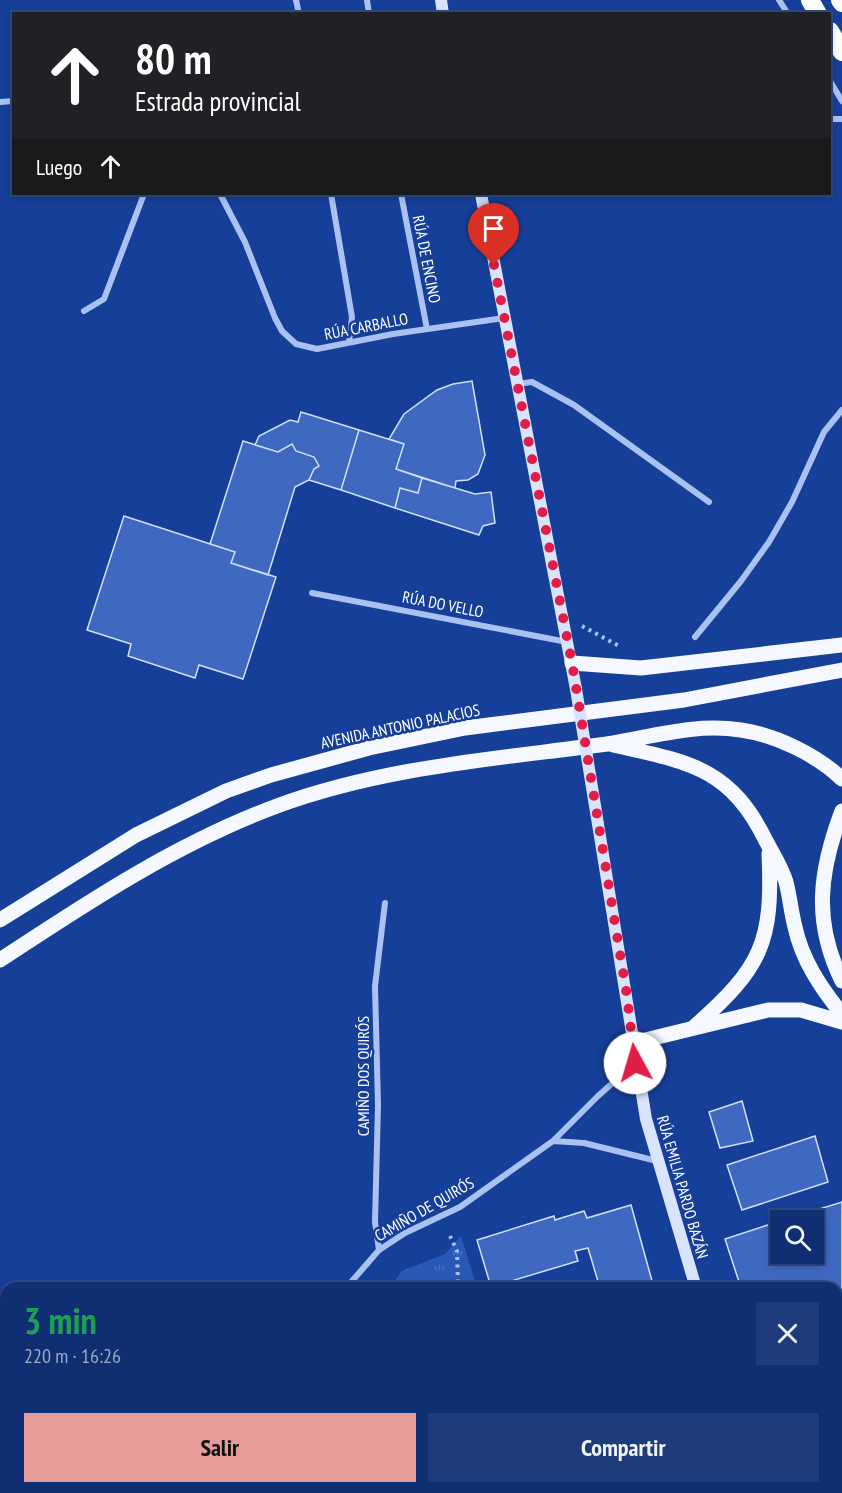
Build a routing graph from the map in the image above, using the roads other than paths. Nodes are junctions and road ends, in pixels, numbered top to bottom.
1 (831, 34) edge
2 (842, 52) edge
3 (831, 83) edge
4 (842, 101) edge
5 (144, 195) edge
6 (220, 195) edge
7 (330, 195) edge
8 (401, 195) edge
9 (481, 195) edge
10 (84, 311) dead end
11 (504, 318) junction
12 (427, 329) junction
13 (349, 342) junction
14 (518, 384) junction
15 (842, 410) edge
16 (709, 502) dead end
17 (312, 593) dead end
18 (694, 637) dead end
19 (568, 642) junction
20 (842, 645) edge
21 (572, 663) junction
22 (842, 670) edge
23 (607, 743) junction
24 (842, 779) edge
25 (842, 811) edge
26 (769, 847) junction
27 (385, 903) dead end
28 (0, 920) edge
29 (0, 960) edge
30 (842, 981) edge
31 (842, 1014) edge
32 (842, 1022) edge
33 (690, 1030) junction
34 (633, 1043) junction
35 (635, 1063) junction
36 (554, 1141) junction
37 (657, 1161) junction
38 (378, 1250) junction
39 (351, 1282) edge
40 (694, 1282) edge

1 - 2 highway
3 - 4 street
5 - 10 street
6 - 13 street, RÚA CARBALLO
7 - 13 street
8 - 12 street, RÚA DE ENCINO
9 - 11 street
11 - 12 street, RÚA CARBALLO
11 - 14 street
12 - 13 street, RÚA CARBALLO
14 - 16 street
14 - 19 street
15 - 18 street
17 - 19 street, RÚA DO VELLO
19 - 21 street
20 - 21 main road
21 - 34 street, RÚA EMILIA PARDO BAZÁN, bridge
22 - 28 main road, AVENIDA ANTONIO PALACIOS
23 - 24 main road
23 - 26 main road
23 - 29 main road
25 - 30 main road
26 - 31 main road
26 - 33 main road
27 - 38 street, CAMIÑO DOS QUIRÓS
32 - 33 main road
33 - 34 main road
34 - 35 street, RÚA EMILIA PARDO BAZÁN
35 - 36 street, CAMIÑO DE QUIRÓS
35 - 37 street, RÚA EMILIA PARDO BAZÁN
36 - 37 street
36 - 38 street, CAMIÑO DE QUIRÓS
37 - 40 street, RÚA EMILIA PARDO BAZÁN
38 - 39 street, CAMIÑO DE QUIRÓS

